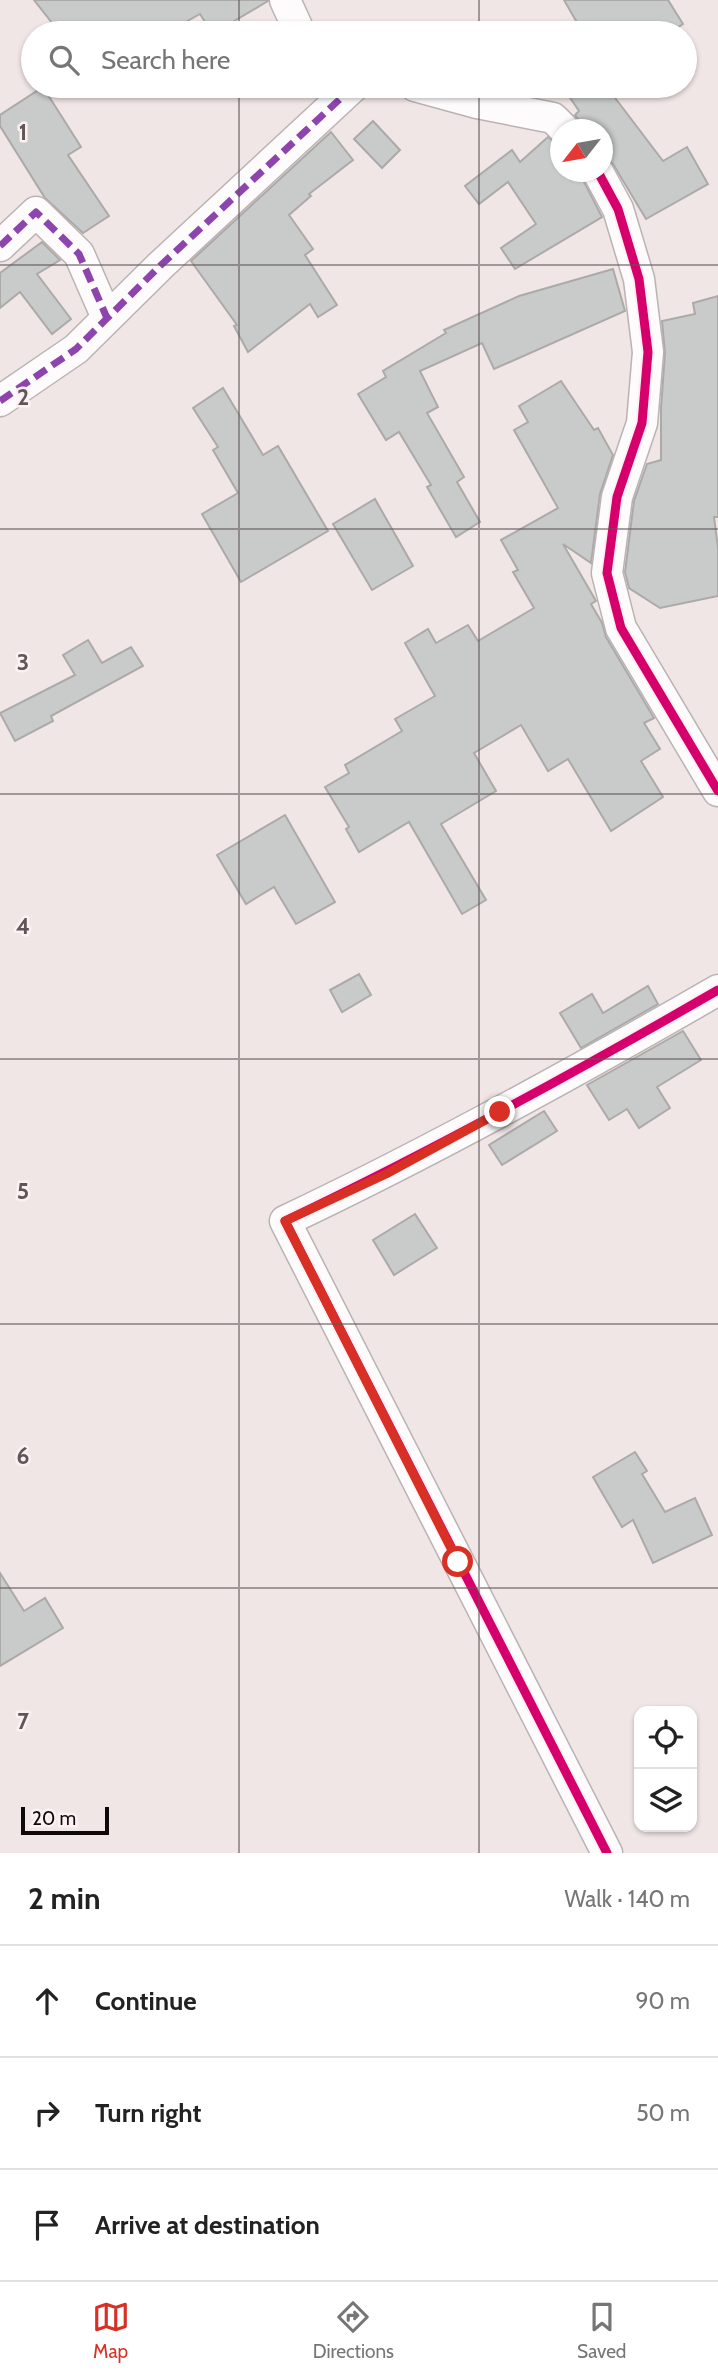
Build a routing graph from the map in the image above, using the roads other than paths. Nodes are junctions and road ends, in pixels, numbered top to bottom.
1 (285, 0) edge
2 (295, 21) edge
3 (341, 98) edge
4 (459, 98) edge
5 (553, 119) edge
6 (603, 182) edge
7 (0, 246) edge
8 (107, 318) junction
9 (0, 401) edge
10 (718, 791) edge
11 (718, 990) edge
12 (607, 1853) edge

1 - 2 street
3 - 8 street
4 - 5 street
6 - 10 street
7 - 8 street
8 - 9 street
11 - 12 street

